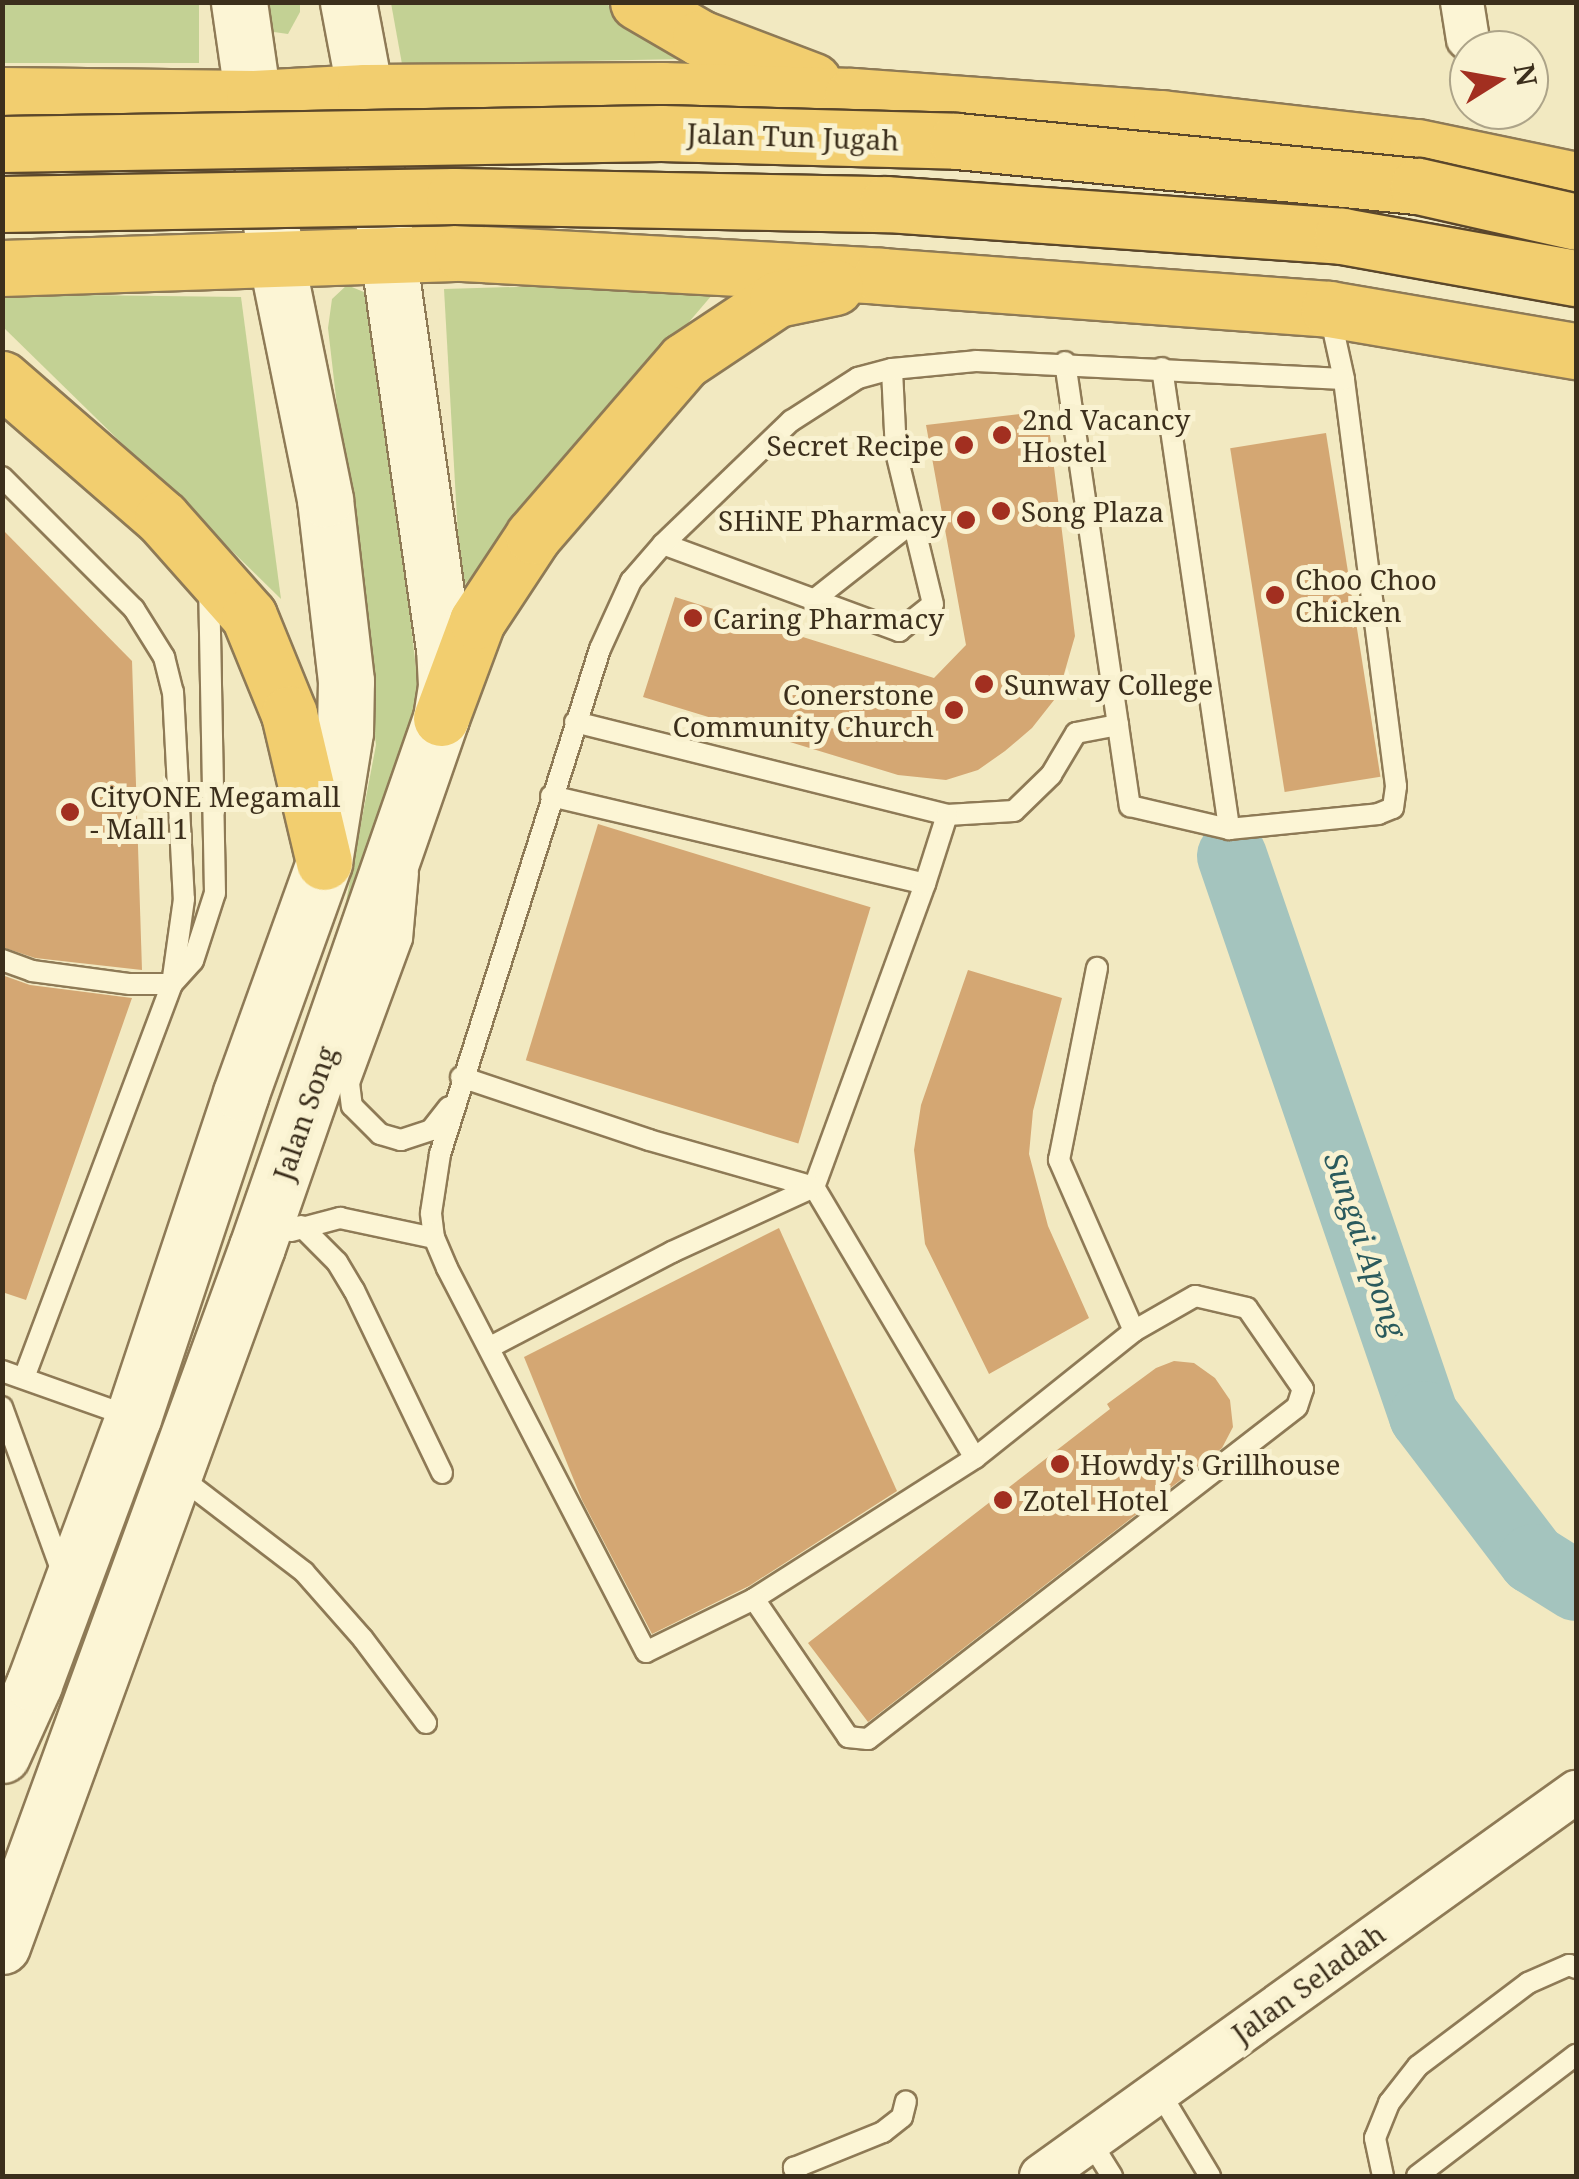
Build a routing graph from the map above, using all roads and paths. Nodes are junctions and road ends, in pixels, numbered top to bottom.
1 (239, 2) edge
2 (348, 2) edge
3 (638, 2) edge
4 (448, 91) junction
5 (365, 92) junction
6 (29, 94) edge
7 (852, 96) junction
8 (254, 98) junction
9 (2, 144) edge
10 (1576, 180) edge
11 (2, 204) edge
12 (1576, 222) edge
13 (462, 253) junction
14 (388, 255) junction
15 (276, 259) junction
16 (70, 265) junction
17 (2, 268) edge
18 (882, 276) junction
19 (1576, 278) edge
20 (1329, 310) junction
21 (1576, 351) edge
22 (1065, 362) junction
23 (1162, 368) junction
24 (892, 369) junction
25 (2, 379) edge
26 (1344, 379) junction
27 (2, 477) edge
28 (913, 522) junction
29 (663, 544) junction
30 (209, 566) junction
31 (815, 599) junction
32 (441, 718) junction
33 (575, 722) junction
34 (1118, 725) junction
35 (551, 796) junction
36 (411, 806) junction
37 (947, 815) junction
38 (1229, 830) junction
39 (324, 862) junction
40 (924, 884) junction
41 (2, 960) edge
42 (1098, 968) dead end
43 (172, 984) junction
44 (461, 1077) junction
45 (452, 1103) junction
46 (814, 1187) junction
47 (279, 1237) junction
48 (434, 1238) junction
49 (1134, 1332) junction
50 (490, 1347) junction
51 (2, 1370) edge
52 (24, 1378) junction
53 (2, 1407) edge
54 (134, 1418) junction
55 (975, 1458) junction
56 (442, 1472) dead end
57 (174, 1473) junction
58 (68, 1591) junction
59 (754, 1599) junction
60 (426, 1724) dead end
61 (2, 1755) edge
62 (1576, 1792) edge
63 (2, 1946) edge
64 (1576, 1968) edge
65 (1576, 2055) edge
66 (1160, 2092) junction
67 (906, 2101) dead end
68 (1102, 2160) edge
69 (796, 2172) edge
70 (1041, 2176) edge
71 (1210, 2176) edge
72 (1383, 2176) edge
73 (1417, 2176) edge

1 - 8 main road
2 - 5 main road, Jalan Song
3 - 7 highway
4 - 5 highway, Jalan Tun Jugah
4 - 7 highway, Jalan Tun Jugah
4 - 13 highway
5 - 8 highway, Jalan Tun Jugah
5 - 14 main road, Jalan Song
6 - 8 highway, Jalan Tun Jugah
6 - 16 highway
7 - 10 highway, Jalan Tun Jugah
8 - 15 main road
9 - 12 highway, Jalan Tun Jugah, bridge
11 - 19 highway, bridge
13 - 14 highway
13 - 18 highway
14 - 15 highway
14 - 32 main road, Jalan Song
15 - 16 highway
15 - 39 main road
16 - 17 highway
18 - 20 highway
18 - 32 highway
20 - 21 highway
20 - 26 lane
22 - 23 lane
22 - 24 lane
22 - 34 lane
23 - 26 lane
23 - 38 lane
24 - 28 lane
24 - 29 lane
25 - 30 highway
26 - 38 lane
27 - 43 lane
28 - 31 lane
28 - 31 lane
29 - 31 lane
29 - 33 lane
30 - 39 highway
30 - 43 lane
32 - 36 main road, Jalan Song
33 - 35 lane
33 - 37 lane
34 - 37 lane
34 - 38 lane
35 - 40 lane
35 - 44 lane
36 - 45 lane
36 - 47 main road, Jalan Song
37 - 40 lane
39 - 54 main road
40 - 46 lane
41 - 43 lane
42 - 49 lane
43 - 52 lane
44 - 45 lane
44 - 46 lane
45 - 48 lane
46 - 50 lane
46 - 55 lane
47 - 48 lane
47 - 56 lane
47 - 57 main road, Jalan Song
48 - 50 lane
49 - 55 lane
49 - 59 lane
50 - 59 lane
51 - 52 lane
52 - 54 lane
53 - 58 lane
54 - 58 main road
55 - 59 lane
57 - 60 lane
57 - 63 main road, Jalan Song
58 - 61 main road
62 - 66 street, Jalan Seladah
64 - 72 lane
65 - 73 lane
66 - 68 street, Jalan Seladah
66 - 71 lane
67 - 69 lane
68 - 70 street, Jalan Seladah

